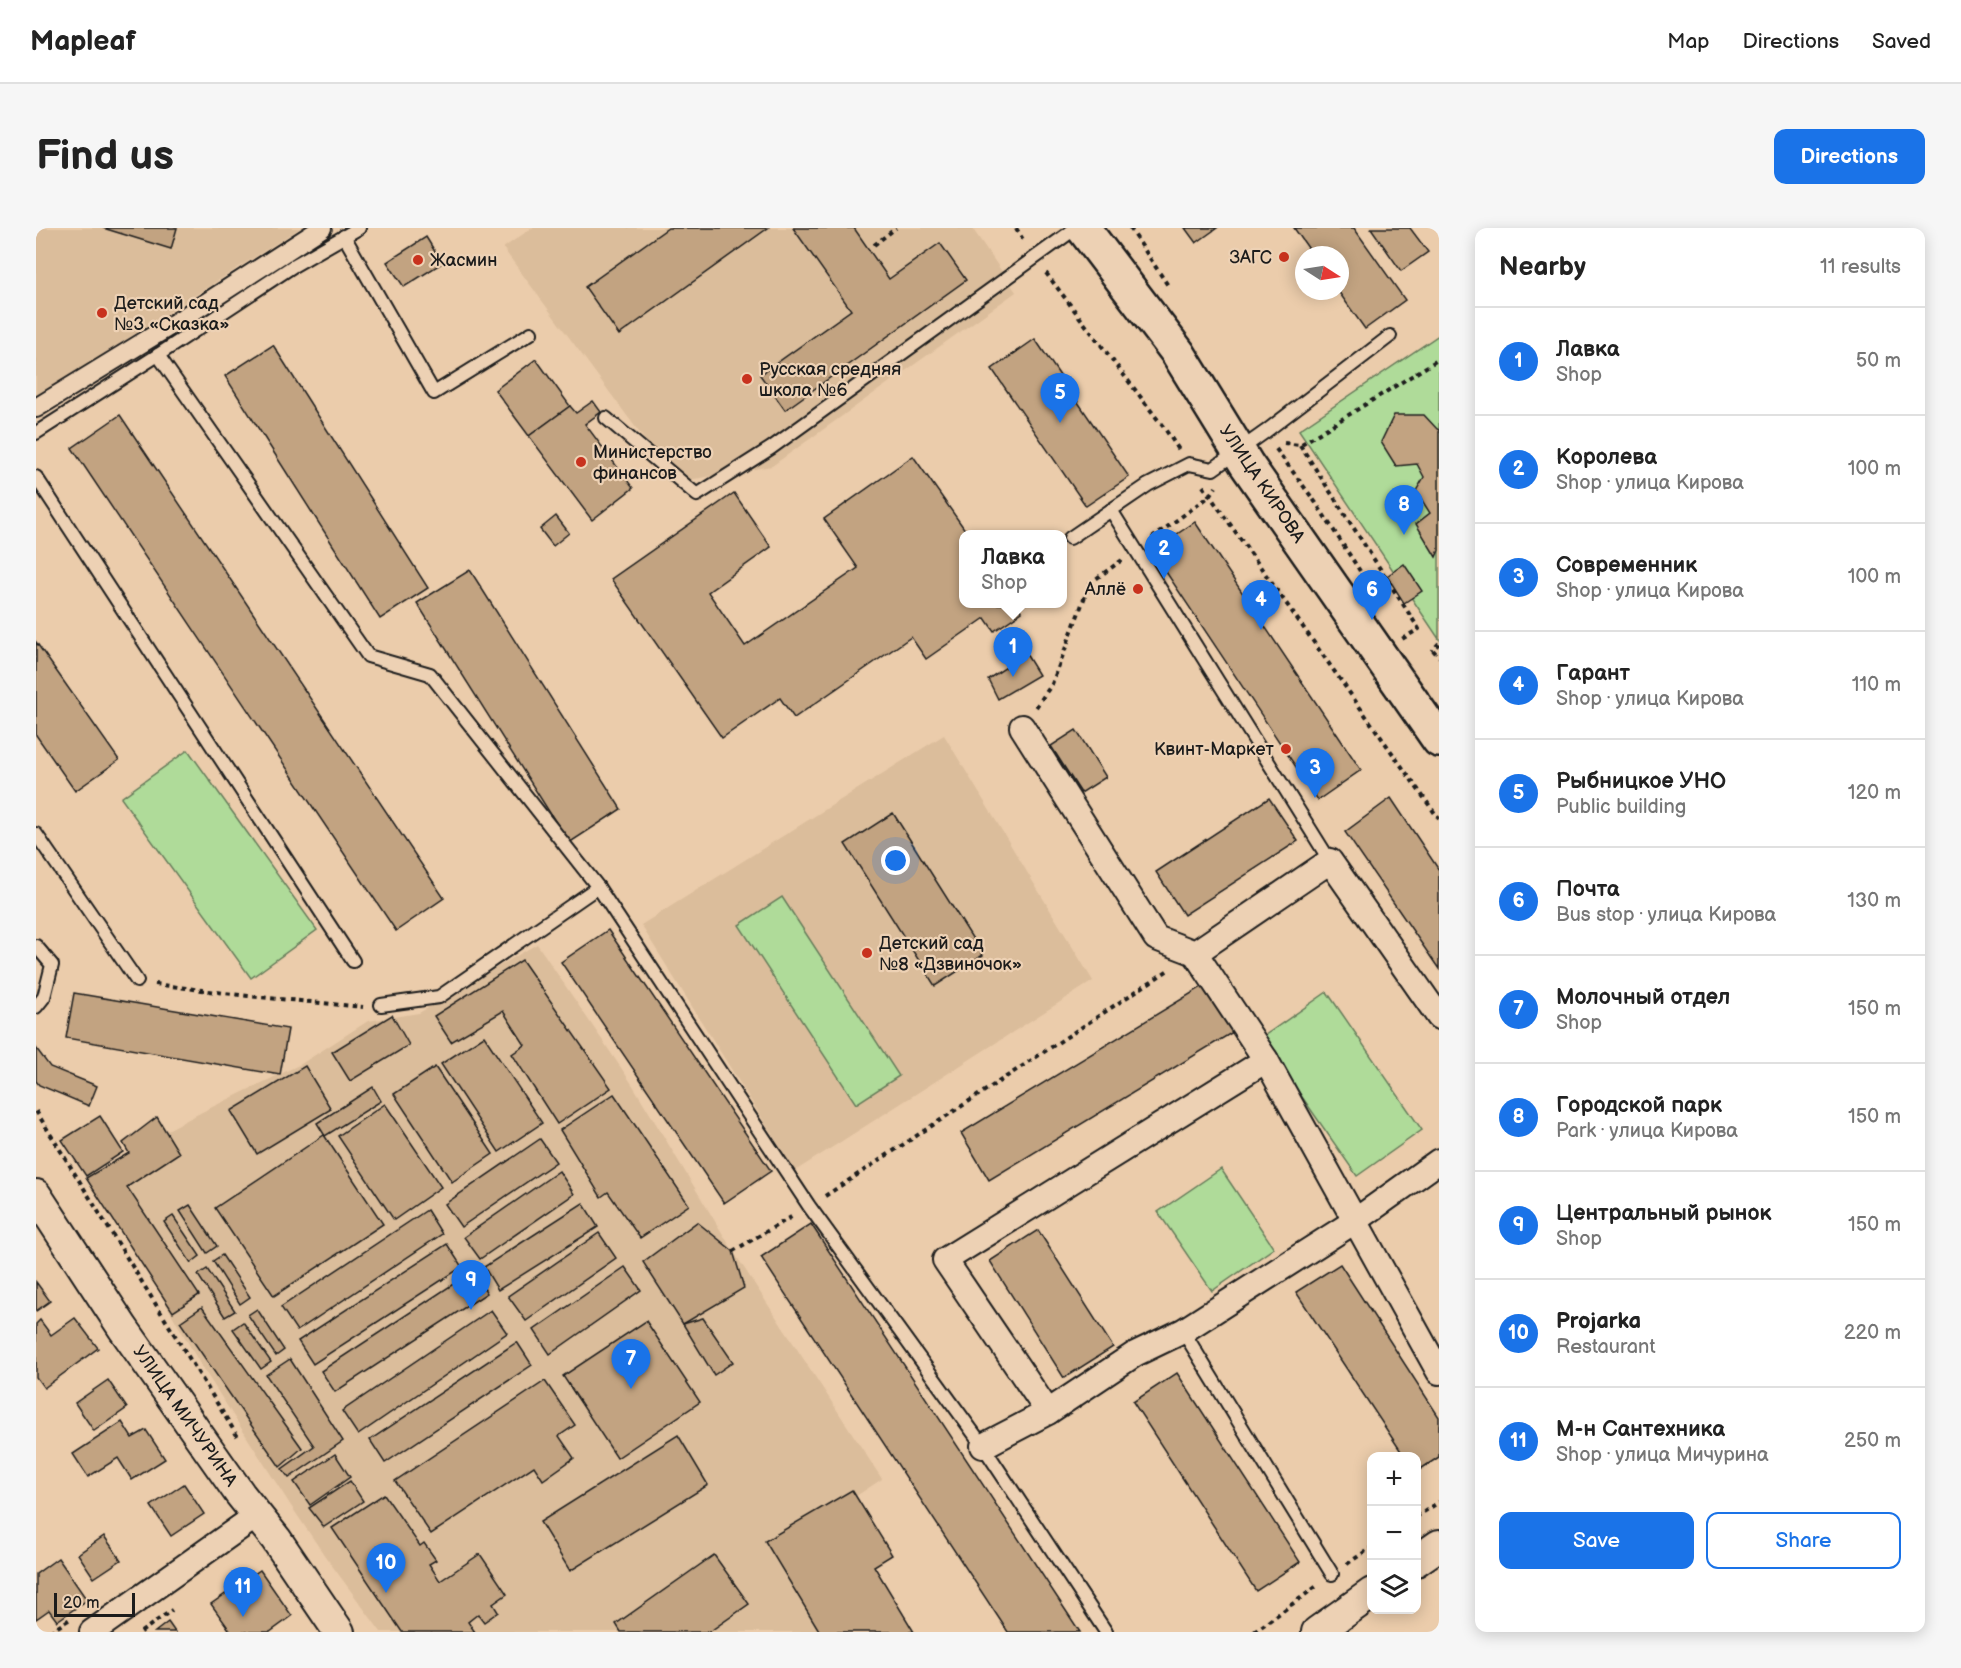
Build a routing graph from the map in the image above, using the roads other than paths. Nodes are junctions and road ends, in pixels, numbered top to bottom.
1 (322, 228) edge
2 (359, 228) edge
3 (1076, 228) edge
4 (1083, 228) edge
5 (344, 236) junction
6 (531, 333) dead end
7 (1390, 336) dead end
8 (158, 355) junction
9 (36, 408) edge
10 (606, 418) dead end
11 (36, 433) edge
12 (1237, 450) junction
13 (36, 477) edge
14 (1111, 510) junction
15 (1070, 538) dead end
16 (1022, 727) road end
17 (1439, 740) edge
18 (36, 834) edge
19 (1330, 861) junction
20 (598, 887) junction
21 (36, 946) edge
22 (1196, 952) junction
23 (353, 961) dead end
24 (137, 981) road end
25 (381, 1005) road end
26 (36, 1007) edge
27 (1439, 1017) edge
28 (1266, 1060) junction
29 (1439, 1161) edge
30 (36, 1195) edge
31 (1355, 1221) junction
32 (1183, 1330) junction
33 (1439, 1372) edge
34 (1048, 1412) junction
35 (983, 1446) junction
36 (256, 1516) junction
37 (1332, 1574) road end
38 (1367, 1596) edge
39 (85, 1622) edge
40 (339, 1632) edge
41 (1106, 1632) edge
42 (1317, 1632) edge

1 - 9 street
2 - 5 lane
3 - 10 lane
4 - 12 main road, УЛИЦА КИРОВА
5 - 6 lane
5 - 8 lane
7 - 12 lane
8 - 11 lane
8 - 20 lane
12 - 14 lane
12 - 17 main road, УЛИЦА КИРОВА
13 - 23 lane
14 - 15 lane
14 - 19 lane
16 - 22 street
18 - 24 lane
19 - 22 street
19 - 27 street
20 - 25 lane
20 - 35 lane
21 - 26 lane
22 - 28 street
28 - 31 street
28 - 34 street
29 - 31 street
30 - 36 street, УЛИЦА МИЧУРИНА
31 - 32 street
31 - 33 street
32 - 34 street
32 - 37 lane
34 - 35 street
35 - 41 lane
36 - 39 street
36 - 40 street, УЛИЦА МИЧУРИНА
38 - 42 street

